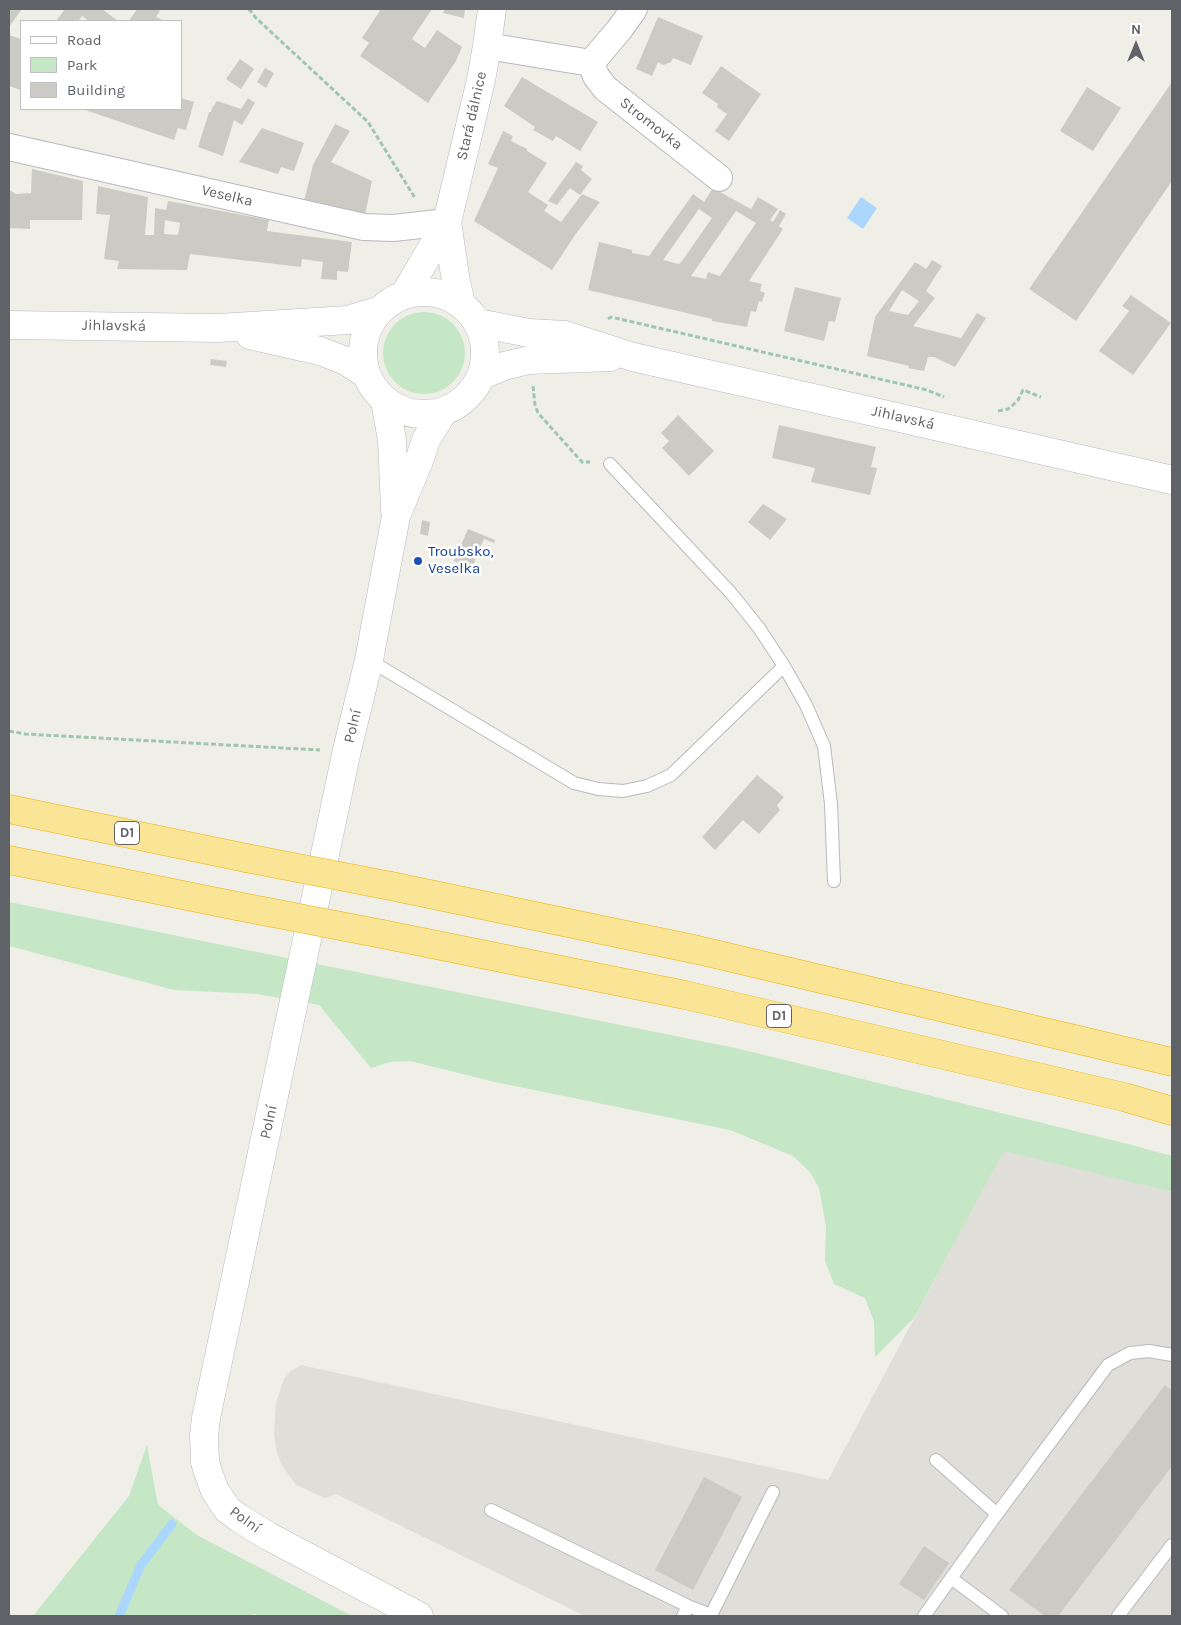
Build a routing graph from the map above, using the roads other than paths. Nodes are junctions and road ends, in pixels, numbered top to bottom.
1 (492, 9) edge
2 (634, 9) edge
3 (487, 46) junction
4 (591, 63) junction
5 (9, 147) edge
6 (719, 178) dead end
7 (447, 222) junction
8 (405, 294) junction
9 (461, 303) junction
10 (378, 312) junction
11 (478, 323) junction
12 (9, 325) edge
13 (218, 328) junction
14 (632, 356) junction
15 (366, 374) junction
16 (482, 375) junction
17 (385, 401) junction
18 (443, 412) junction
19 (610, 464) road end
20 (1172, 480) edge
21 (396, 516) junction
22 (368, 660) junction
23 (784, 666) junction
24 (9, 809) edge
25 (9, 860) edge
26 (834, 881) dead end
27 (1172, 1062) edge
28 (1172, 1111) edge
29 (1172, 1355) edge
30 (936, 1460) dead end
31 (773, 1492) dead end
32 (492, 1510) dead end
33 (997, 1514) junction
34 (1172, 1545) edge
35 (951, 1578) junction
36 (685, 1611) edge
37 (419, 1616) edge
38 (924, 1616) edge
39 (1002, 1616) edge
40 (1118, 1616) edge

1 - 3 main road, Stará dálnice
2 - 4 street
3 - 4 street
3 - 7 main road, Stará dálnice
4 - 6 street, Stromovka
5 - 7 street, Veselka
7 - 8 main road, Stará dálnice
7 - 9 main road, Stará dálnice
8 - 9 main road, Jihlavská
8 - 10 main road, Jihlavská
9 - 11 main road, Jihlavská
10 - 13 main road, Jihlavská
10 - 15 main road, Jihlavská
11 - 14 main road, Jihlavská
11 - 16 main road, Jihlavská
12 - 13 main road, Jihlavská
13 - 15 main road, Jihlavská
14 - 16 main road, Jihlavská
14 - 20 main road, Jihlavská
15 - 17 main road, Jihlavská
16 - 18 main road, Jihlavská
17 - 18 main road, Jihlavská
17 - 21 main road, Polní
18 - 21 main road, Polní
19 - 23 lane
21 - 22 main road, Polní
22 - 23 lane
22 - 37 main road, Polní
23 - 26 lane
24 - 27 highway, D1, bridge
25 - 28 highway, D1, bridge
29 - 33 lane
30 - 33 lane
31 - 36 lane
32 - 36 lane
33 - 35 lane
34 - 40 lane
35 - 38 lane
35 - 39 lane

